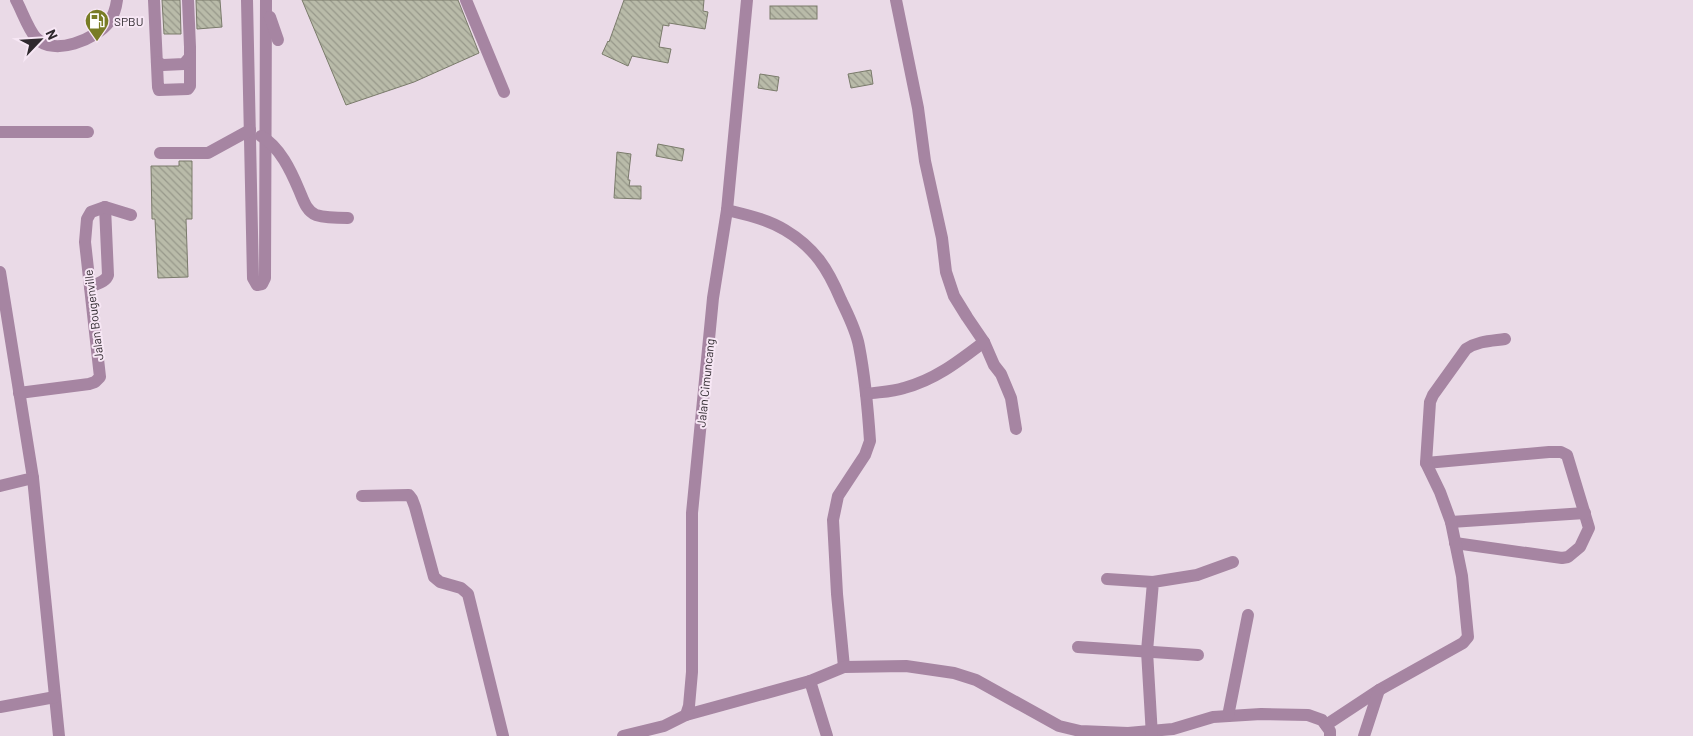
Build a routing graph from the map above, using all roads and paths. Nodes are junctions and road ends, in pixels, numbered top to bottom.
1 (16, 0) edge
2 (117, 0) edge
3 (154, 0) edge
4 (188, 0) edge
5 (247, 0) edge
6 (466, 0) edge
7 (747, 0) edge
8 (896, 0) edge
9 (267, 4) edge
10 (278, 40) dead end
11 (190, 57) junction
12 (157, 62) junction
13 (504, 92) dead end
14 (250, 130) junction
15 (0, 132) edge
16 (88, 132) dead end
17 (265, 139) junction
18 (160, 153) dead end
19 (105, 207) junction
20 (727, 210) junction
21 (131, 215) dead end
22 (348, 218) dead end
23 (0, 272) edge
24 (90, 287) junction
25 (1505, 339) dead end
26 (984, 342) junction
27 (19, 393) junction
28 (866, 394) junction
29 (1016, 429) dead end
30 (1426, 463) junction
31 (33, 478) junction
32 (0, 486) edge
33 (362, 496) dead end
34 (1584, 513) junction
35 (1451, 522) junction
36 (1455, 543) junction
37 (1233, 562) dead end
38 (1107, 579) dead end
39 (1153, 582) junction
40 (1248, 615) dead end
41 (1078, 647) dead end
42 (1148, 651) junction
43 (1198, 655) dead end
44 (844, 667) junction
45 (810, 681) junction
46 (1379, 690) junction
47 (55, 697) junction
48 (0, 707) edge
49 (686, 715) junction
50 (1228, 716) junction
51 (667, 731) edge
52 (1329, 731) edge
53 (1173, 732) edge
54 (1152, 733) edge
55 (59, 736) edge
56 (503, 736) edge
57 (622, 736) edge
58 (827, 736) edge
59 (1364, 736) edge

1 - 2 street
3 - 12 street
4 - 11 street
5 - 14 street
6 - 13 street
7 - 20 street, Jalan Cimuncang
8 - 26 street
9 - 10 street
9 - 17 street
11 - 12 street
11 - 12 street
14 - 17 street
14 - 17 street
14 - 18 street
15 - 16 street
17 - 22 street
19 - 21 street
19 - 24 street
19 - 24 street, Jalan Bougenville
20 - 28 street
20 - 49 street, Jalan Cimuncang
23 - 27 street
24 - 27 street, Jalan Bougenville
25 - 30 street
26 - 28 street
26 - 29 street
27 - 31 street
28 - 44 street
30 - 34 street
30 - 35 street
31 - 32 street
31 - 47 street
33 - 56 street
34 - 35 street
34 - 36 street
35 - 36 street
36 - 46 street
37 - 39 street
38 - 39 street
39 - 42 street
40 - 50 street
41 - 42 street
42 - 43 street
42 - 54 street
44 - 45 street
44 - 54 street
45 - 49 street
45 - 58 street
46 - 52 street
46 - 59 street
47 - 48 street
47 - 55 street
49 - 51 street
50 - 52 street
50 - 53 street
51 - 57 street
53 - 54 street

